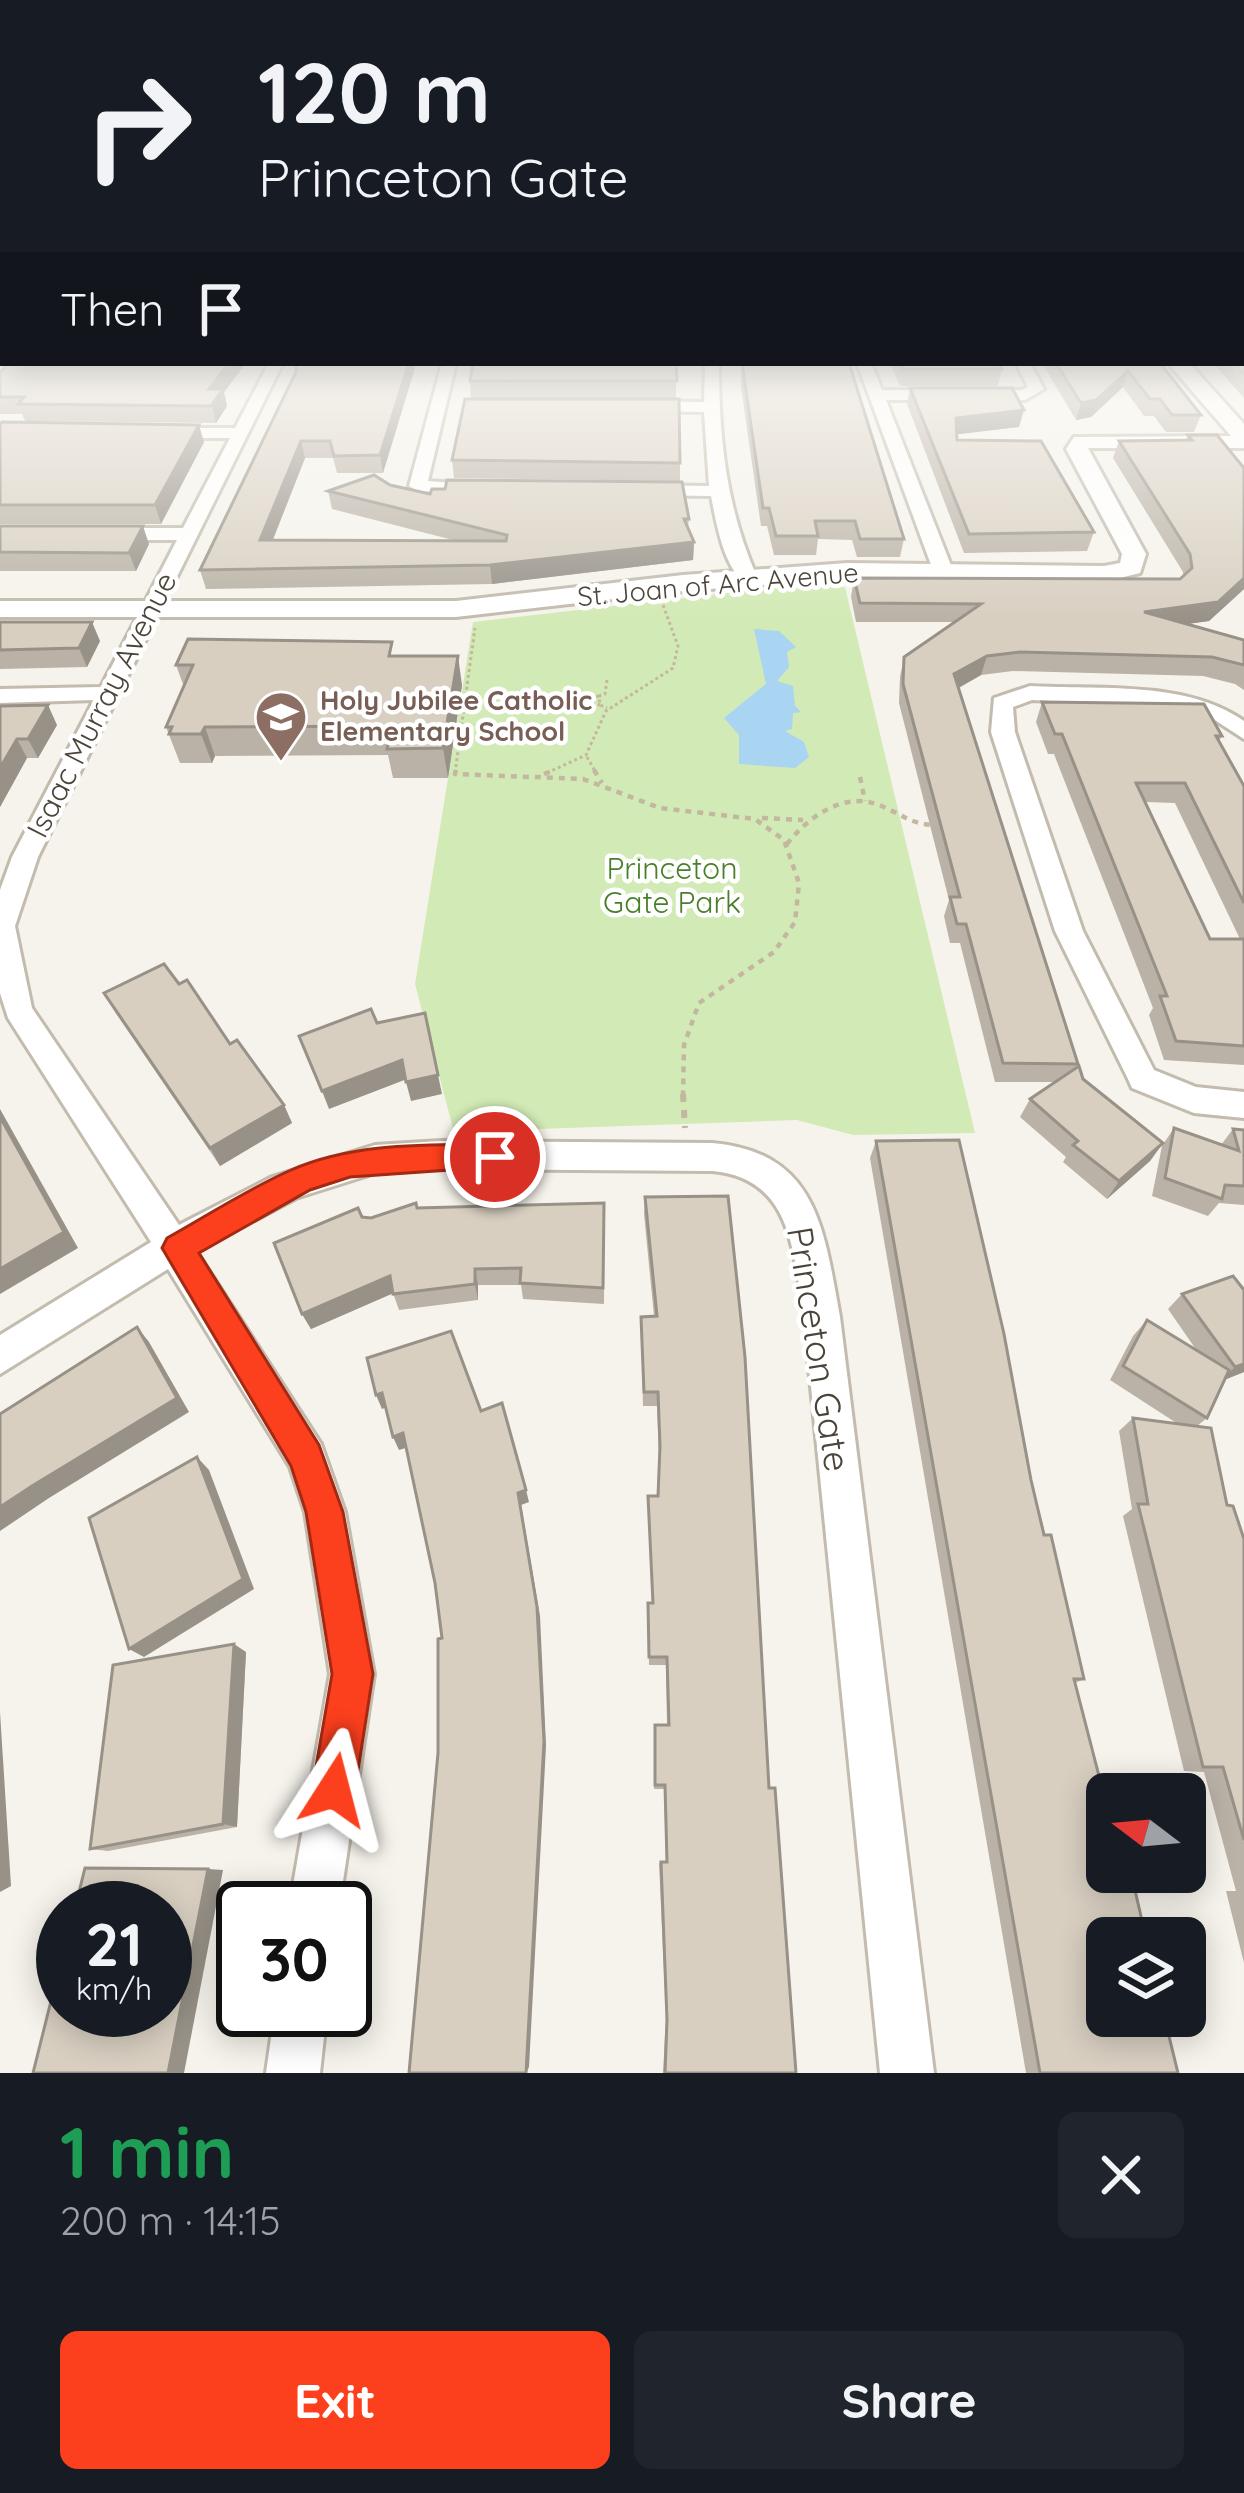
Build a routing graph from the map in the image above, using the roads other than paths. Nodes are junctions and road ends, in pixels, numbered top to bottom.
1 (246, 429) edge
2 (431, 429) edge
3 (712, 429) edge
4 (889, 429) edge
5 (131, 432) edge
6 (244, 434) junction
7 (1244, 439) edge
8 (510, 490) edge
9 (626, 490) edge
10 (716, 490) junction
11 (93, 534) edge
12 (186, 534) junction
13 (944, 573) junction
14 (747, 577) junction
15 (155, 608) junction
16 (0, 609) edge
17 (110, 693) junction
18 (0, 696) edge
19 (1244, 732) edge
20 (9, 1014) edge
21 (1244, 1105) edge
22 (178, 1248) junction
23 (0, 1356) edge
24 (318, 1881) edge
25 (297, 2037) edge
26 (292, 2073) edge
27 (907, 2073) edge

1 - 6 street, Isaac Murray Avenue
2 - 8 street
3 - 10 street
4 - 13 street
5 - 6 street
6 - 12 street, Isaac Murray Avenue
7 - 13 street, St. Joan of Arc Avenue
9 - 10 street
10 - 14 street
11 - 12 street
12 - 15 street, Isaac Murray Avenue
13 - 14 street, St. Joan of Arc Avenue
14 - 15 street, St. Joan of Arc Avenue
15 - 16 street, St. Joan of Arc Avenue
15 - 17 street, Isaac Murray Avenue
17 - 18 street
17 - 20 street, Isaac Murray Avenue
19 - 21 street
20 - 22 street, Isaac Murray Avenue
22 - 23 street, Princeton Gate
22 - 24 street, Isaac Murray Avenue
22 - 27 street, Princeton Gate
25 - 26 street

